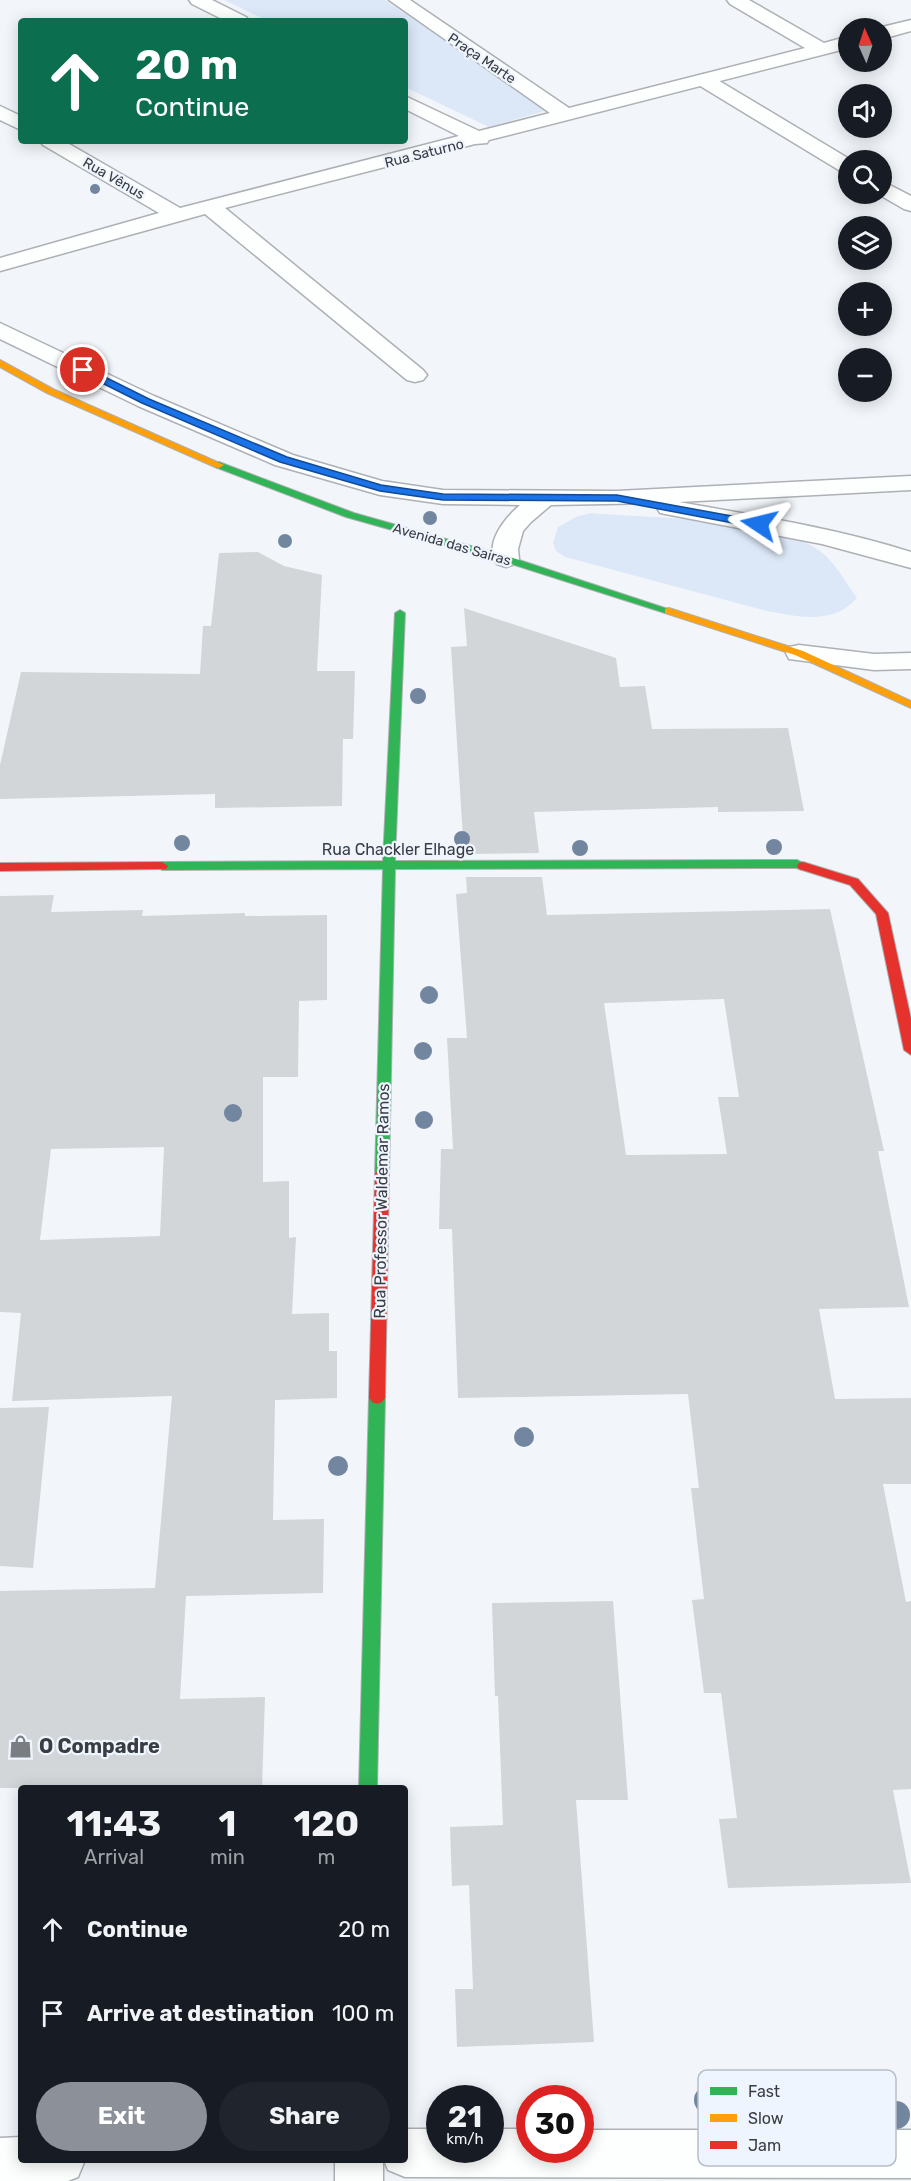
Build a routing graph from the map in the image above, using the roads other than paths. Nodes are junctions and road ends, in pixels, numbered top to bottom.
1 (198, 0) edge
2 (398, 0) edge
3 (736, 0) edge
4 (234, 18) edge
5 (911, 25) edge
6 (892, 30) edge
7 (838, 45) edge
8 (823, 50) junction
9 (704, 80) junction
10 (408, 103) edge
11 (0, 111) edge
12 (567, 115) junction
13 (18, 122) edge
14 (480, 139) junction
15 (55, 144) edge
16 (838, 161) edge
17 (892, 194) edge
18 (911, 205) edge
19 (209, 206) junction
20 (177, 215) junction
21 (0, 264) edge
22 (0, 330) edge
23 (0, 363) edge
24 (415, 375) dead end
25 (21, 390) dead end
26 (50, 391) junction
27 (911, 483) edge
28 (545, 498) junction
29 (617, 498) junction
30 (506, 559) junction
31 (911, 560) edge
32 (400, 613) dead end
33 (799, 653) junction
34 (911, 662) edge
35 (911, 705) edge
36 (389, 866) junction
37 (0, 867) edge
38 (911, 1050) edge
39 (368, 1785) edge
40 (408, 2153) edge
41 (698, 2154) edge
42 (896, 2154) edge
43 (911, 2154) edge
44 (18, 2161) edge
45 (0, 2162) edge
46 (359, 2163) edge
47 (359, 2181) edge

1 - 4 street
2 - 12 street, Praça Marte
3 - 8 street
5 - 6 street
7 - 8 street, Rua Saturno
8 - 9 street, Rua Saturno
9 - 12 street, Rua Saturno
9 - 16 street
10 - 14 street
11 - 13 street
12 - 14 street, Rua Saturno
14 - 19 street, Rua Saturno
15 - 20 street, Rua Vênus
17 - 18 street
19 - 20 street, Rua Saturno
19 - 24 street
20 - 21 street, Rua Saturno
22 - 28 street
23 - 26 street, Avenida das Sairas
25 - 26 street
26 - 30 street, Avenida das Sairas
27 - 29 street
28 - 29 street
28 - 30 street
29 - 31 street
30 - 33 street, Avenida das Sairas
32 - 36 street, Rua Professor Waldemar Ramos
33 - 34 street
33 - 35 street, Avenida das Sairas
36 - 37 street, Rua Chackler Elhage
36 - 38 street, Rua Chackler Elhage
36 - 39 street, Rua Professor Waldemar Ramos
40 - 41 street
42 - 43 street
44 - 45 street
46 - 47 street

